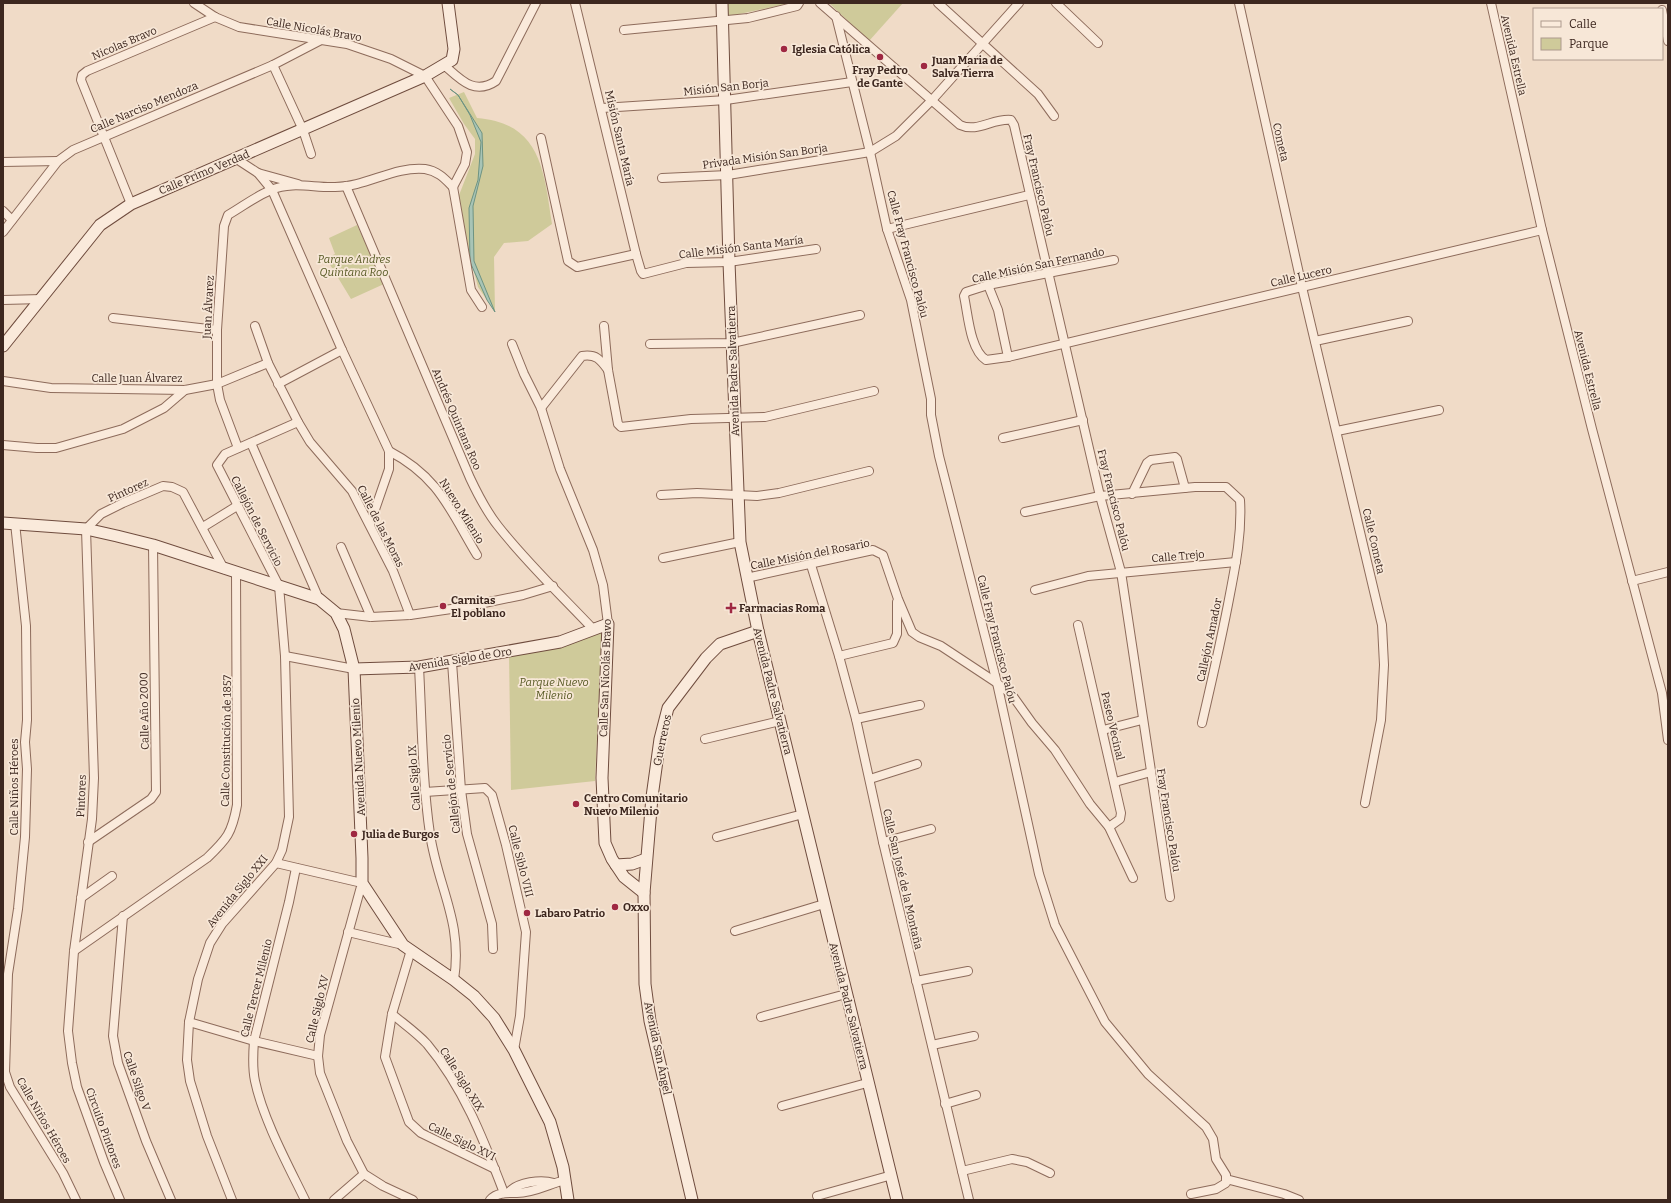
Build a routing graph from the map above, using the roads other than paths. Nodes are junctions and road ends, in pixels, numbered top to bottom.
1 (194, 3) edge
2 (448, 3) edge
3 (536, 3) edge
4 (575, 3) edge
5 (722, 3) edge
6 (800, 3) edge
7 (820, 3) edge
8 (938, 3) edge
9 (1019, 3) edge
10 (1056, 3) edge
11 (1239, 3) edge
12 (1491, 3) edge
13 (1663, 15) edge
14 (836, 16) junction
15 (215, 17) junction
16 (723, 21) junction
17 (624, 30) dead end
18 (323, 40) junction
19 (1668, 41) edge
20 (983, 42) junction
21 (1098, 43) dead end
22 (448, 62) junction
23 (273, 65) junction
24 (425, 76) junction
25 (852, 82) junction
26 (933, 99) junction
27 (726, 100) junction
28 (602, 108) junction
29 (1054, 116) dead end
30 (303, 130) junction
31 (103, 136) junction
32 (541, 138) dead end
33 (870, 152) junction
34 (311, 154) dead end
35 (235, 158) junction
36 (58, 160) junction
37 (3, 162) edge
38 (258, 173) junction
39 (728, 175) junction
40 (662, 178) dead end
41 (303, 185) junction
42 (346, 186) junction
43 (453, 187) junction
44 (272, 190) junction
45 (1029, 195) junction
46 (131, 204) junction
47 (3, 211) edge
48 (12, 220) junction
49 (887, 229) junction
50 (1542, 230) junction
51 (3, 232) edge
52 (816, 249) dead end
53 (636, 254) junction
54 (1114, 260) dead end
55 (729, 262) junction
56 (1048, 273) junction
57 (647, 274) joint
58 (988, 285) junction
59 (1302, 287) junction
60 (42, 299) junction
61 (3, 300) edge
62 (482, 307) dead end
63 (860, 315) dead end
64 (113, 318) dead end
65 (1408, 321) dead end
66 (255, 326) dead end
67 (604, 326) dead end
68 (217, 330) junction
69 (1315, 341) junction
70 (732, 343) junction
71 (1064, 343) junction
72 (512, 344) dead end
73 (650, 344) dead end
74 (3, 346) edge
75 (342, 350) junction
76 (1008, 357) junction
77 (986, 360) joint
78 (268, 363) junction
79 (608, 370) junction
80 (3, 381) edge
81 (217, 384) junction
82 (278, 384) junction
83 (186, 390) junction
84 (874, 391) dead end
85 (541, 408) junction
86 (1439, 410) dead end
87 (735, 419) junction
88 (1083, 420) junction
89 (298, 422) junction
90 (1337, 431) junction
91 (1003, 438) dead end
92 (251, 443) junction
93 (3, 445) edge
94 (238, 448) junction
95 (390, 451) junction
96 (869, 471) dead end
97 (1185, 488) junction
98 (1132, 494) junction
99 (662, 495) dead end
100 (737, 495) junction
101 (1100, 496) junction
102 (236, 506) junction
103 (1025, 512) dead end
104 (3, 522) edge
105 (15, 523) junction
106 (370, 524) junction
107 (203, 527) junction
108 (86, 529) junction
109 (740, 542) junction
110 (153, 545) junction
111 (341, 547) dead end
112 (477, 555) dead end
113 (663, 558) dead end
114 (1236, 562) junction
115 (811, 565) junction
116 (224, 568) junction
117 (236, 572) junction
118 (1121, 572) junction
119 (1668, 572) edge
120 (746, 578) junction
121 (1632, 581) junction
122 (279, 586) junction
123 (553, 586) junction
124 (1035, 590) dead end
125 (319, 599) junction
126 (898, 599) junction
127 (336, 613) junction
128 (410, 615) junction
129 (371, 617) junction
130 (608, 624) junction
131 (1078, 625) dead end
132 (594, 630) junction
133 (758, 631) junction
134 (285, 656) junction
135 (839, 656) junction
136 (452, 662) junction
137 (419, 667) junction
138 (354, 669) junction
139 (998, 683) junction
140 (920, 704) dead end
141 (856, 719) junction
142 (1142, 720) junction
143 (780, 721) junction
144 (1202, 722) dead end
145 (1103, 730) junction
146 (705, 739) dead end
147 (1668, 740) edge
148 (917, 764) dead end
149 (1151, 772) junction
150 (870, 778) junction
151 (1115, 782) junction
152 (461, 790) junction
153 (425, 792) junction
154 (1365, 802) dead end
155 (803, 814) junction
156 (1109, 827) junction
157 (931, 829) dead end
158 (717, 837) dead end
159 (88, 842) junction
160 (883, 842) junction
161 (646, 859) junction
162 (276, 863) junction
163 (616, 865) junction
164 (296, 868) junction
165 (112, 876) dead end
166 (1133, 878) dead end
167 (362, 883) junction
168 (644, 893) junction
169 (1170, 897) dead end
170 (81, 898) junction
171 (824, 904) junction
172 (123, 916) junction
173 (735, 931) dead end
174 (348, 932) junction
175 (407, 947) junction
176 (493, 949) dead end
177 (74, 951) junction
178 (968, 971) dead end
179 (454, 980) junction
180 (916, 981) junction
181 (846, 994) junction
182 (392, 1014) junction
183 (761, 1017) dead end
184 (189, 1022) junction
185 (974, 1036) dead end
186 (254, 1041) junction
187 (932, 1045) junction
188 (514, 1050) junction
189 (318, 1056) junction
190 (72, 1063) joint
191 (867, 1083) junction
192 (976, 1095) dead end
193 (945, 1104) junction
194 (782, 1106) dead end
195 (495, 1169) junction
196 (962, 1171) junction
197 (1050, 1173) dead end
198 (364, 1174) junction
199 (892, 1174) junction
200 (1226, 1179) junction
201 (565, 1180) junction
202 (507, 1193) junction
203 (1191, 1194) dead end
204 (817, 1196) dead end
205 (76, 1200) edge
206 (120, 1200) edge
207 (171, 1200) edge
208 (232, 1200) edge
209 (305, 1200) edge
210 (334, 1200) edge
211 (413, 1200) edge
212 (490, 1200) edge
213 (568, 1200) edge
214 (692, 1200) edge
215 (897, 1200) edge
216 (969, 1200) edge
217 (1299, 1200) edge

1 - 15 street, Calle Nicolás Bravo
2 - 22 street
3 - 22 street
4 - 28 street, Misión Santa María
5 - 16 street, Avenida Padre Salvatierra
6 - 16 street
7 - 14 street
8 - 20 street
9 - 20 street
10 - 21 street
11 - 59 street, Cometa
12 - 50 street, Avenida Estrella
13 - 19 street
14 - 25 street, Calle Fray Francisco Palóu
14 - 26 street
15 - 18 street, Calle Nicolás Bravo
15 - 31 street, Nicolas Bravo
16 - 17 street
16 - 27 street, Avenida Padre Salvatierra
18 - 23 street, Calle Narciso Mendoza
18 - 24 street, Calle Nicolás Bravo
20 - 26 street
20 - 29 street
22 - 24 street, Calle Primo Verdad
23 - 30 street
23 - 31 street, Calle Narciso Mendoza
24 - 30 street, Calle Primo Verdad
24 - 43 street
25 - 27 street, Misión San Borja
25 - 33 street, Calle Fray Francisco Palóu
26 - 33 street
26 - 45 street, Fray Francisco Palóu
27 - 28 street, Misión San Borja
27 - 39 street, Avenida Padre Salvatierra
28 - 53 street, Misión Santa María
30 - 34 street
30 - 35 street, Calle Primo Verdad
31 - 36 street, Calle Narciso Mendoza
31 - 46 street, Nicolas Bravo
32 - 53 street
33 - 39 street, Privada Misión San Borja
33 - 49 street, Calle Fray Francisco Palóu
35 - 38 street
35 - 46 street, Calle Primo Verdad
36 - 37 street
36 - 48 street, Calle Narciso Mendoza
38 - 41 street
38 - 44 street
39 - 40 street, Privada Misión San Borja
39 - 55 street, Avenida Padre Salvatierra
41 - 42 street
41 - 44 street, Juan Álvarez
42 - 43 street
42 - 123 street, Andrés Quintana Roo
43 - 62 street
44 - 68 street, Juan Álvarez
44 - 75 street
45 - 49 street
45 - 56 street, Fray Francisco Palóu
46 - 60 street, Calle Primo Verdad
47 - 48 street
48 - 51 street, Calle Narciso Mendoza
49 - 139 street, Calle Fray Francisco Palóu
50 - 59 street, Calle Lucero
50 - 121 street, Avenida Estrella
52 - 55 street, Calle Misión Santa María
53 - 57 street, Misión Santa María
54 - 56 street, Calle Misión San Fernando
55 - 57 street, Calle Misión Santa María
55 - 70 street, Avenida Padre Salvatierra
56 - 58 street, Calle Misión San Fernando
56 - 71 street, Fray Francisco Palóu
58 - 76 street
58 - 77 street, Calle Misión San Fernando
59 - 69 street, Calle Cometa
59 - 71 street, Calle Lucero
60 - 61 street
60 - 74 street, Calle Primo Verdad
63 - 70 street
64 - 68 street
65 - 69 street
66 - 78 street, Calle de las Moras
67 - 79 street
68 - 81 street, Juan Álvarez
69 - 90 street, Calle Cometa
70 - 73 street
70 - 87 street, Avenida Padre Salvatierra
71 - 76 street, Calle Lucero
71 - 88 street, Fray Francisco Palóu
72 - 85 street, Calle San Nicolás Bravo
75 - 82 street
75 - 95 street
76 - 77 street, Calle Lucero
78 - 81 street, Calle Juan Álvarez
78 - 82 street, Calle de las Moras
79 - 85 street
79 - 87 street
80 - 83 street, Calle Juan Álvarez
81 - 83 street, Calle Juan Álvarez
81 - 94 street, Juan Álvarez
82 - 89 street, Calle de las Moras
83 - 93 street
84 - 87 street
85 - 130 street, Calle San Nicolás Bravo
86 - 90 street
87 - 100 street, Avenida Padre Salvatierra
88 - 91 street
88 - 101 street, Fray Francisco Palóu
89 - 92 street
89 - 106 street, Calle de las Moras
90 - 154 street, Calle Cometa
92 - 94 street
92 - 125 street
94 - 102 street, Callejón de Servicio
95 - 106 street
95 - 112 street, Nuevo Milenio
96 - 100 street
97 - 98 street
97 - 98 street
97 - 114 street, Callejón Amador
98 - 101 street
99 - 100 street
100 - 109 street, Avenida Padre Salvatierra
101 - 103 street
101 - 118 street, Fray Francisco Palóu
102 - 107 street
102 - 122 street, Callejón de Servicio
104 - 105 street, Avenida Nuevo Milenio
105 - 108 street, Avenida Nuevo Milenio
105 - 205 street, Calle Niños Héroes
106 - 128 street, Calle de las Moras
107 - 108 street, Pintorez
107 - 116 street
108 - 110 street, Avenida Nuevo Milenio
108 - 159 street, Pintores
109 - 113 street
109 - 120 street, Avenida Padre Salvatierra
110 - 116 street, Avenida Nuevo Milenio
110 - 159 street, Calle Año 2000
111 - 129 street
114 - 118 street, Calle Trejo
114 - 144 street, Callejón Amador
115 - 120 street, Calle Misión del Rosario
115 - 126 street, Calle Misión del Rosario
115 - 135 street, Calle San José de la Montaña
116 - 117 street, Avenida Nuevo Milenio
117 - 122 street, Avenida Nuevo Milenio
117 - 172 street, Calle Constitución de 1857
118 - 124 street, Calle Trejo
118 - 142 street, Fray Francisco Palóu
119 - 121 street
120 - 133 street, Avenida Padre Salvatierra
121 - 147 street, Avenida Estrella
122 - 125 street, Avenida Nuevo Milenio
122 - 134 street, Avenida Siglo XXI
123 - 128 street
123 - 132 street, Andrés Quintana Roo
125 - 127 street, Avenida Nuevo Milenio
126 - 135 street
126 - 139 street
127 - 129 street
127 - 138 street, Avenida Nuevo Milenio
128 - 129 street
130 - 132 street, Avenida Siglo de Oro
130 - 163 street, Calle San Nicolás Bravo
131 - 145 street, Paseo Vecinal
132 - 136 street, Avenida Siglo de Oro
133 - 143 street, Avenida Padre Salvatierra
133 - 161 street, Guerreros
134 - 138 street, Avenida Siglo de Oro
134 - 162 street, Avenida Siglo XXI
135 - 141 street, Calle San José de la Montaña
136 - 137 street, Avenida Siglo de Oro
136 - 152 street, Callejón de Servicio
137 - 138 street, Avenida Siglo de Oro
137 - 153 street, Calle Siglo IX
138 - 167 street, Avenida Nuevo Milenio
139 - 156 street
139 - 200 street, Calle Fray Francisco Palóu
140 - 141 street
141 - 150 street, Calle San José de la Montaña
142 - 145 street
142 - 149 street, Fray Francisco Palóu
143 - 146 street
143 - 155 street, Avenida Padre Salvatierra
145 - 151 street, Paseo Vecinal
148 - 150 street
149 - 151 street
149 - 169 street, Fray Francisco Palóu
150 - 160 street, Calle San José de la Montaña
151 - 156 street, Paseo Vecinal
152 - 153 street, Calle Siblo VIII
152 - 176 street, Callejón de Servicio
152 - 188 street, Calle Siblo VIII
153 - 179 street, Calle Siglo IX
155 - 158 street
155 - 171 street, Avenida Padre Salvatierra
156 - 166 street
157 - 160 street
159 - 170 street, Pintores
160 - 180 street, Calle San José de la Montaña
161 - 163 street
161 - 168 street, Guerreros
162 - 164 street
162 - 184 street, Avenida Siglo XXI
163 - 168 street, Calle San Nicolás Bravo
164 - 167 street
164 - 186 street, Calle Tercer Milenio
165 - 170 street
167 - 174 street, Calle Siglo XV
167 - 175 street
168 - 214 street, Avenida San Ángel
170 - 177 street, Pintores
171 - 173 street
171 - 181 street, Avenida Padre Salvatierra
172 - 177 street, Calle Constitución de 1857
172 - 207 street, Calle Silgo V
174 - 175 street
174 - 189 street, Calle Siglo XV
175 - 179 street
175 - 182 street, Calle Siglo XVI
177 - 190 street, Pintores
178 - 180 street
179 - 188 street
180 - 187 street, Calle San José de la Montaña
181 - 183 street
181 - 191 street, Avenida Padre Salvatierra
182 - 195 street, Calle Siglo XIX
182 - 195 street, Calle Siglo XVI
184 - 186 street
184 - 208 street, Avenida Siglo XXI
185 - 187 street
186 - 189 street
186 - 209 street, Calle Tercer Milenio
187 - 193 street, Calle San José de la Montaña
188 - 201 street
189 - 198 street, Calle Siglo XV
190 - 206 street, Circuito Pintores
191 - 194 street
191 - 199 street, Avenida Padre Salvatierra
192 - 193 street
193 - 196 street, Calle San José de la Montaña
195 - 202 street, Calle Siglo XVI
196 - 197 street
196 - 216 street, Calle San José de la Montaña
198 - 210 street
198 - 211 street
199 - 204 street
199 - 215 street, Avenida Padre Salvatierra
200 - 203 street
200 - 217 street
201 - 202 street
201 - 213 street
202 - 212 street

